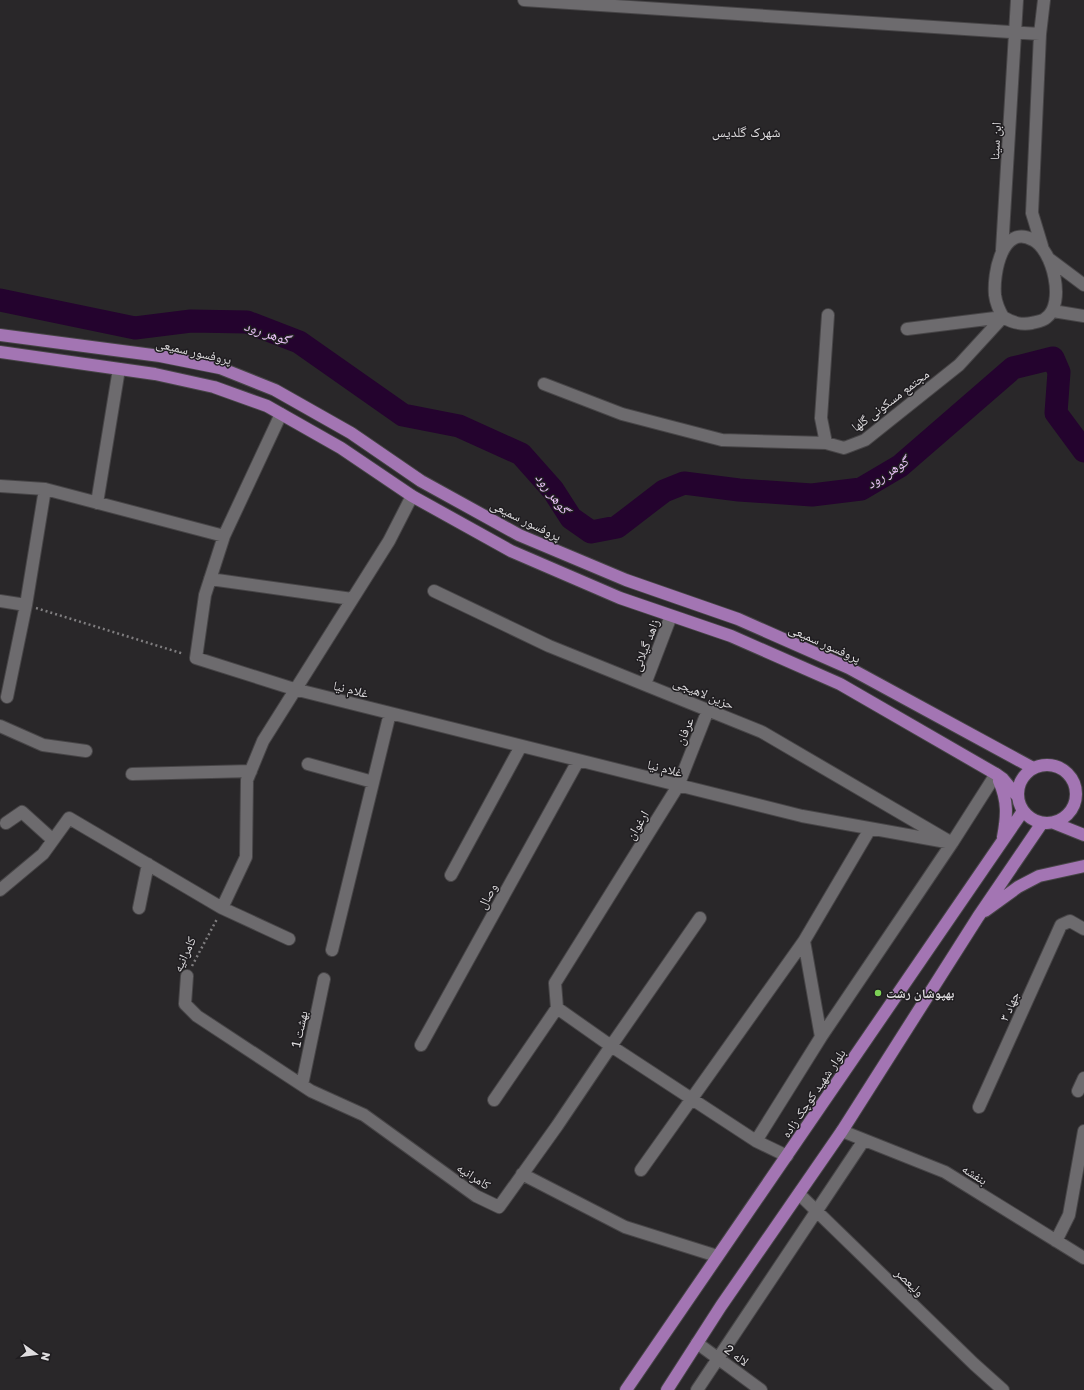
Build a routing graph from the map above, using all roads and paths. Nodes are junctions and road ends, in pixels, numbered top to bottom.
1 (524, 0) edge
2 (1018, 0) edge
3 (1044, 0) edge
4 (1015, 34) junction
5 (1040, 34) junction
6 (1042, 246) junction
7 (1002, 250) junction
8 (1048, 258) junction
9 (1084, 285) edge
10 (1052, 311) junction
11 (828, 315) dead end
12 (1084, 316) edge
13 (1003, 317) junction
14 (907, 330) dead end
15 (0, 335) edge
16 (0, 352) edge
17 (119, 369) junction
18 (544, 384) dead end
19 (281, 414) junction
20 (826, 444) junction
21 (0, 486) edge
22 (45, 489) junction
23 (412, 496) junction
24 (97, 503) junction
25 (224, 536) junction
26 (210, 579) junction
27 (434, 591) dead end
28 (352, 599) junction
29 (0, 601) edge
30 (26, 605) junction
31 (671, 616) junction
32 (196, 658) junction
33 (644, 684) junction
34 (294, 689) junction
35 (7, 697) dead end
36 (708, 710) junction
37 (390, 713) junction
38 (0, 726) edge
39 (521, 746) junction
40 (86, 751) dead end
41 (578, 761) junction
42 (308, 764) dead end
43 (1033, 768) junction
44 (251, 771) junction
45 (132, 774) dead end
46 (996, 774) junction
47 (1079, 780) edge
48 (373, 782) junction
49 (678, 786) junction
50 (1018, 797) junction
51 (1023, 811) junction
52 (6, 822) dead end
53 (1048, 823) junction
54 (870, 829) junction
55 (1084, 835) edge
56 (53, 840) junction
57 (1002, 842) junction
58 (952, 843) junction
59 (148, 864) junction
60 (1084, 866) edge
61 (451, 875) dead end
62 (0, 890) edge
63 (139, 908) dead end
64 (222, 908) junction
65 (978, 917) junction
66 (700, 918) dead end
67 (1084, 929) edge
68 (289, 939) dead end
69 (804, 941) junction
70 (332, 950) dead end
71 (187, 976) joint
72 (324, 979) dead end
73 (557, 1008) junction
74 (821, 1037) junction
75 (421, 1045) dead end
76 (611, 1046) junction
77 (1084, 1078) edge
78 (302, 1085) junction
79 (1078, 1091) dead end
80 (692, 1098) junction
81 (494, 1100) dead end
82 (979, 1107) dead end
83 (842, 1131) junction
84 (1084, 1131) edge
85 (864, 1140) junction
86 (756, 1141) junction
87 (787, 1156) junction
88 (641, 1170) dead end
89 (522, 1174) junction
90 (799, 1194) junction
91 (816, 1210) junction
92 (1056, 1241) junction
93 (717, 1256) junction
94 (1084, 1258) edge
95 (696, 1343) junction
96 (718, 1359) junction
97 (626, 1390) edge
98 (667, 1390) edge
99 (696, 1390) edge
100 (761, 1390) edge
101 (1003, 1390) edge

1 - 4 street
2 - 4 street, ابن سینا
3 - 5 street
4 - 5 street
4 - 7 street, ابن سینا
5 - 6 street
6 - 7 street
6 - 8 street
7 - 13 street
8 - 9 street
8 - 10 street
10 - 12 street
10 - 13 street
11 - 20 street
13 - 14 street
13 - 20 street, مجتمع مسکونی گلها
15 - 43 main road, پروفسور سمیعی
16 - 17 main road
17 - 19 main road
17 - 24 street
18 - 20 street, مجتمع مسکونی گلها
19 - 23 main road
19 - 25 street
21 - 22 street
22 - 24 street
22 - 30 street
23 - 28 street
23 - 31 main road
24 - 25 street
25 - 26 street
26 - 28 street
26 - 32 street
27 - 33 street, حزین لاهیجی
28 - 34 street
29 - 30 street
30 - 32 path
30 - 35 street
31 - 33 street, زاهد گیلانی
31 - 46 main road
32 - 34 street, غلام نیا
33 - 36 street, حزین لاهیجی
34 - 37 street, غلام نیا
34 - 44 street
36 - 49 street, عرفان
36 - 58 street, حزین لاهیجی
37 - 39 street, غلام نیا
37 - 48 street
38 - 40 street
39 - 41 street, غلام نیا
39 - 61 street
41 - 49 street, غلام نیا
41 - 75 street, وصال
42 - 48 street
43 - 47 main road
43 - 50 main road
44 - 45 street
44 - 64 street
46 - 50 main road
46 - 57 main road
46 - 58 street
47 - 53 main road
48 - 70 street
49 - 54 street, غلام نیا
49 - 73 street, ارغوان
50 - 51 main road
51 - 53 main road
51 - 57 main road, بلوار شهید کوچک زاده
52 - 56 street
53 - 55 main road
53 - 65 main road
54 - 58 street, غلام نیا
54 - 69 street
56 - 59 street
56 - 62 street
57 - 87 main road, بلوار شهید کوچک زاده
58 - 74 street
59 - 63 street
59 - 64 street
60 - 65 main road
64 - 68 street
64 - 71 path, کامرانیه
65 - 83 main road
66 - 76 street, کامرانیه
67 - 82 street, جهاد ۳
69 - 74 street
69 - 80 street
71 - 78 street, کامرانیه
72 - 78 street, بهشت 1
73 - 76 street
73 - 81 street
74 - 86 street
76 - 80 street
76 - 89 street, کامرانیه
77 - 79 street
78 - 89 street, کامرانیه
80 - 86 street
80 - 88 street
83 - 85 street, بنفشه
83 - 90 main road
84 - 92 street
85 - 91 street
85 - 92 street, بنفشه
86 - 87 street
87 - 93 main road, بلوار شهید کوچک زاده
89 - 93 street
90 - 91 street, ولیعصر
90 - 95 main road
91 - 96 street
91 - 101 street, ولیعصر
92 - 94 street, بنفشه
93 - 97 main road, بلوار شهید کوچک زاده
95 - 96 street, لاله 2
95 - 98 main road
96 - 99 street
96 - 100 street, لاله 2

